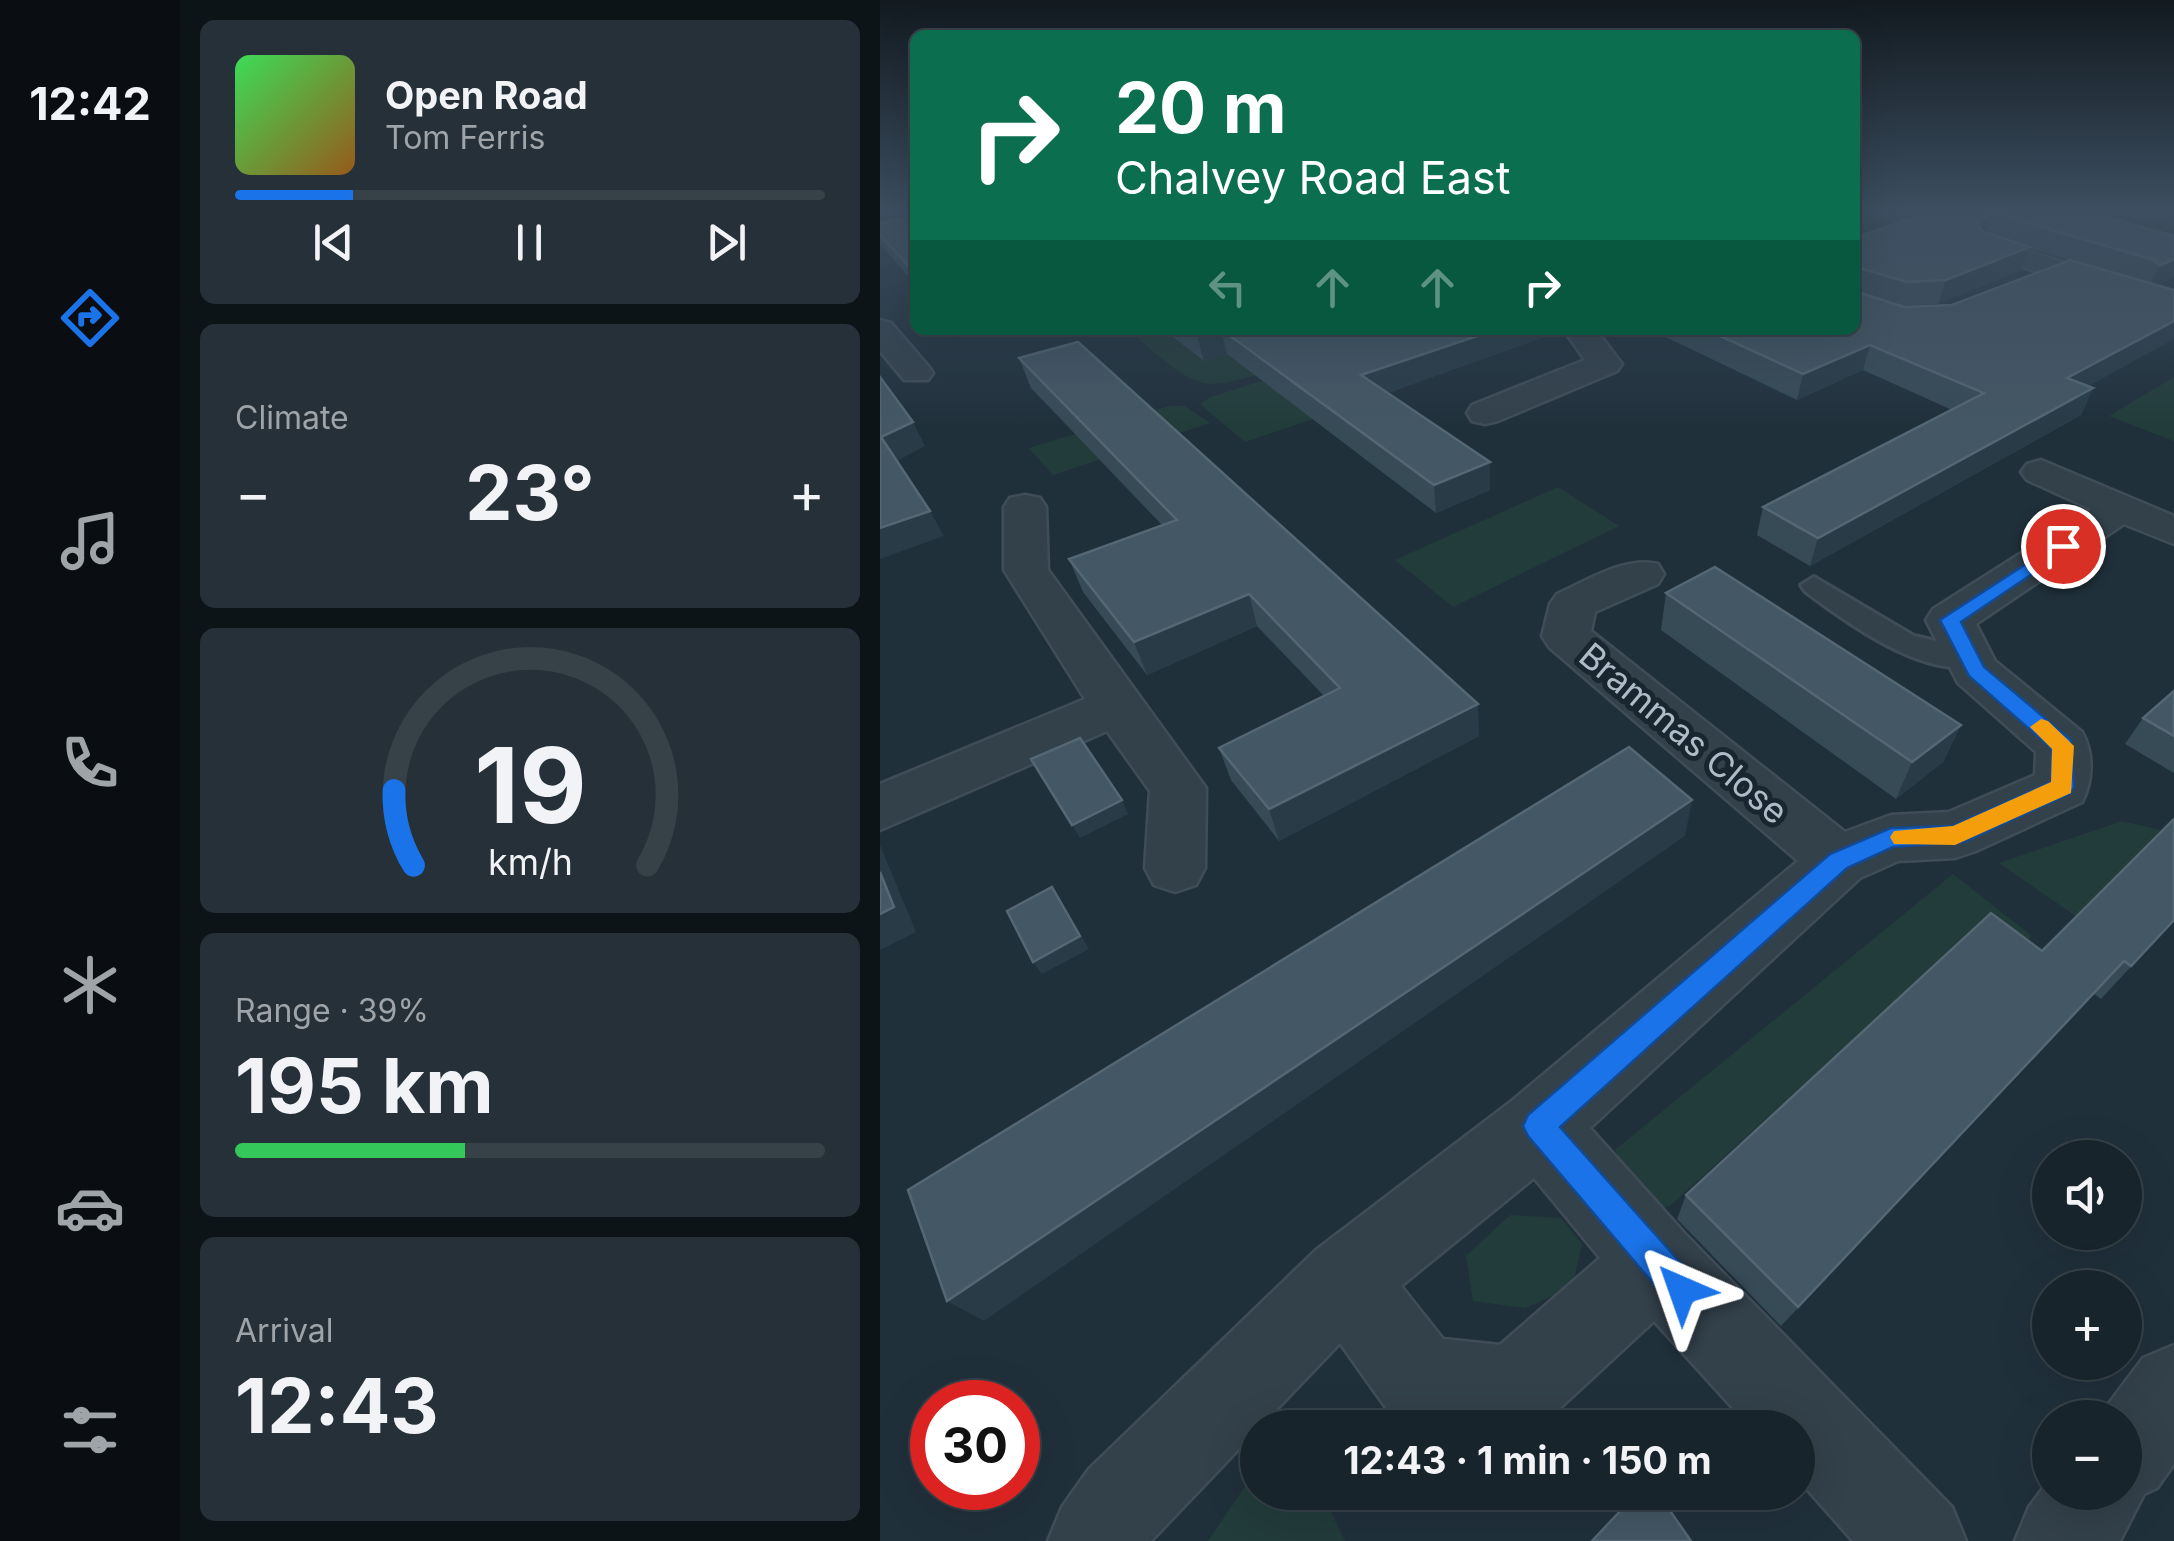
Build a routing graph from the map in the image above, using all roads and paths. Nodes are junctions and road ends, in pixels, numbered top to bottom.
1 (2025, 283) edge
2 (2098, 283) edge
3 (2008, 290) edge
4 (2131, 293) edge
5 (880, 330) edge
6 (1582, 335) edge
7 (916, 373) dead end
8 (1485, 413) dead end
9 (2041, 472) dead end
10 (1025, 507) dead end
11 (2147, 520) edge
12 (1642, 574) dead end
13 (1814, 585) dead end
14 (1970, 658) junction
15 (1116, 706) junction
16 (880, 808) edge
17 (1838, 861) junction
18 (1175, 868) dead end
19 (1539, 1126) junction
20 (1656, 1263) junction
21 (1344, 1278) junction
22 (2174, 1389) edge
23 (2142, 1433) edge
24 (2085, 1510) edge
25 (1096, 1541) edge
26 (1918, 1541) edge
27 (2062, 1541) edge

1 - 3 street
2 - 4 street
5 - 7 street
6 - 8 street
9 - 11 street
10 - 15 street
11 - 14 street
12 - 17 street, Brammas Close
13 - 14 lane
14 - 17 street
15 - 16 street
15 - 18 street
17 - 19 street
19 - 20 street
19 - 21 street
20 - 21 street
20 - 26 street
21 - 25 street
22 - 23 street
24 - 27 street

